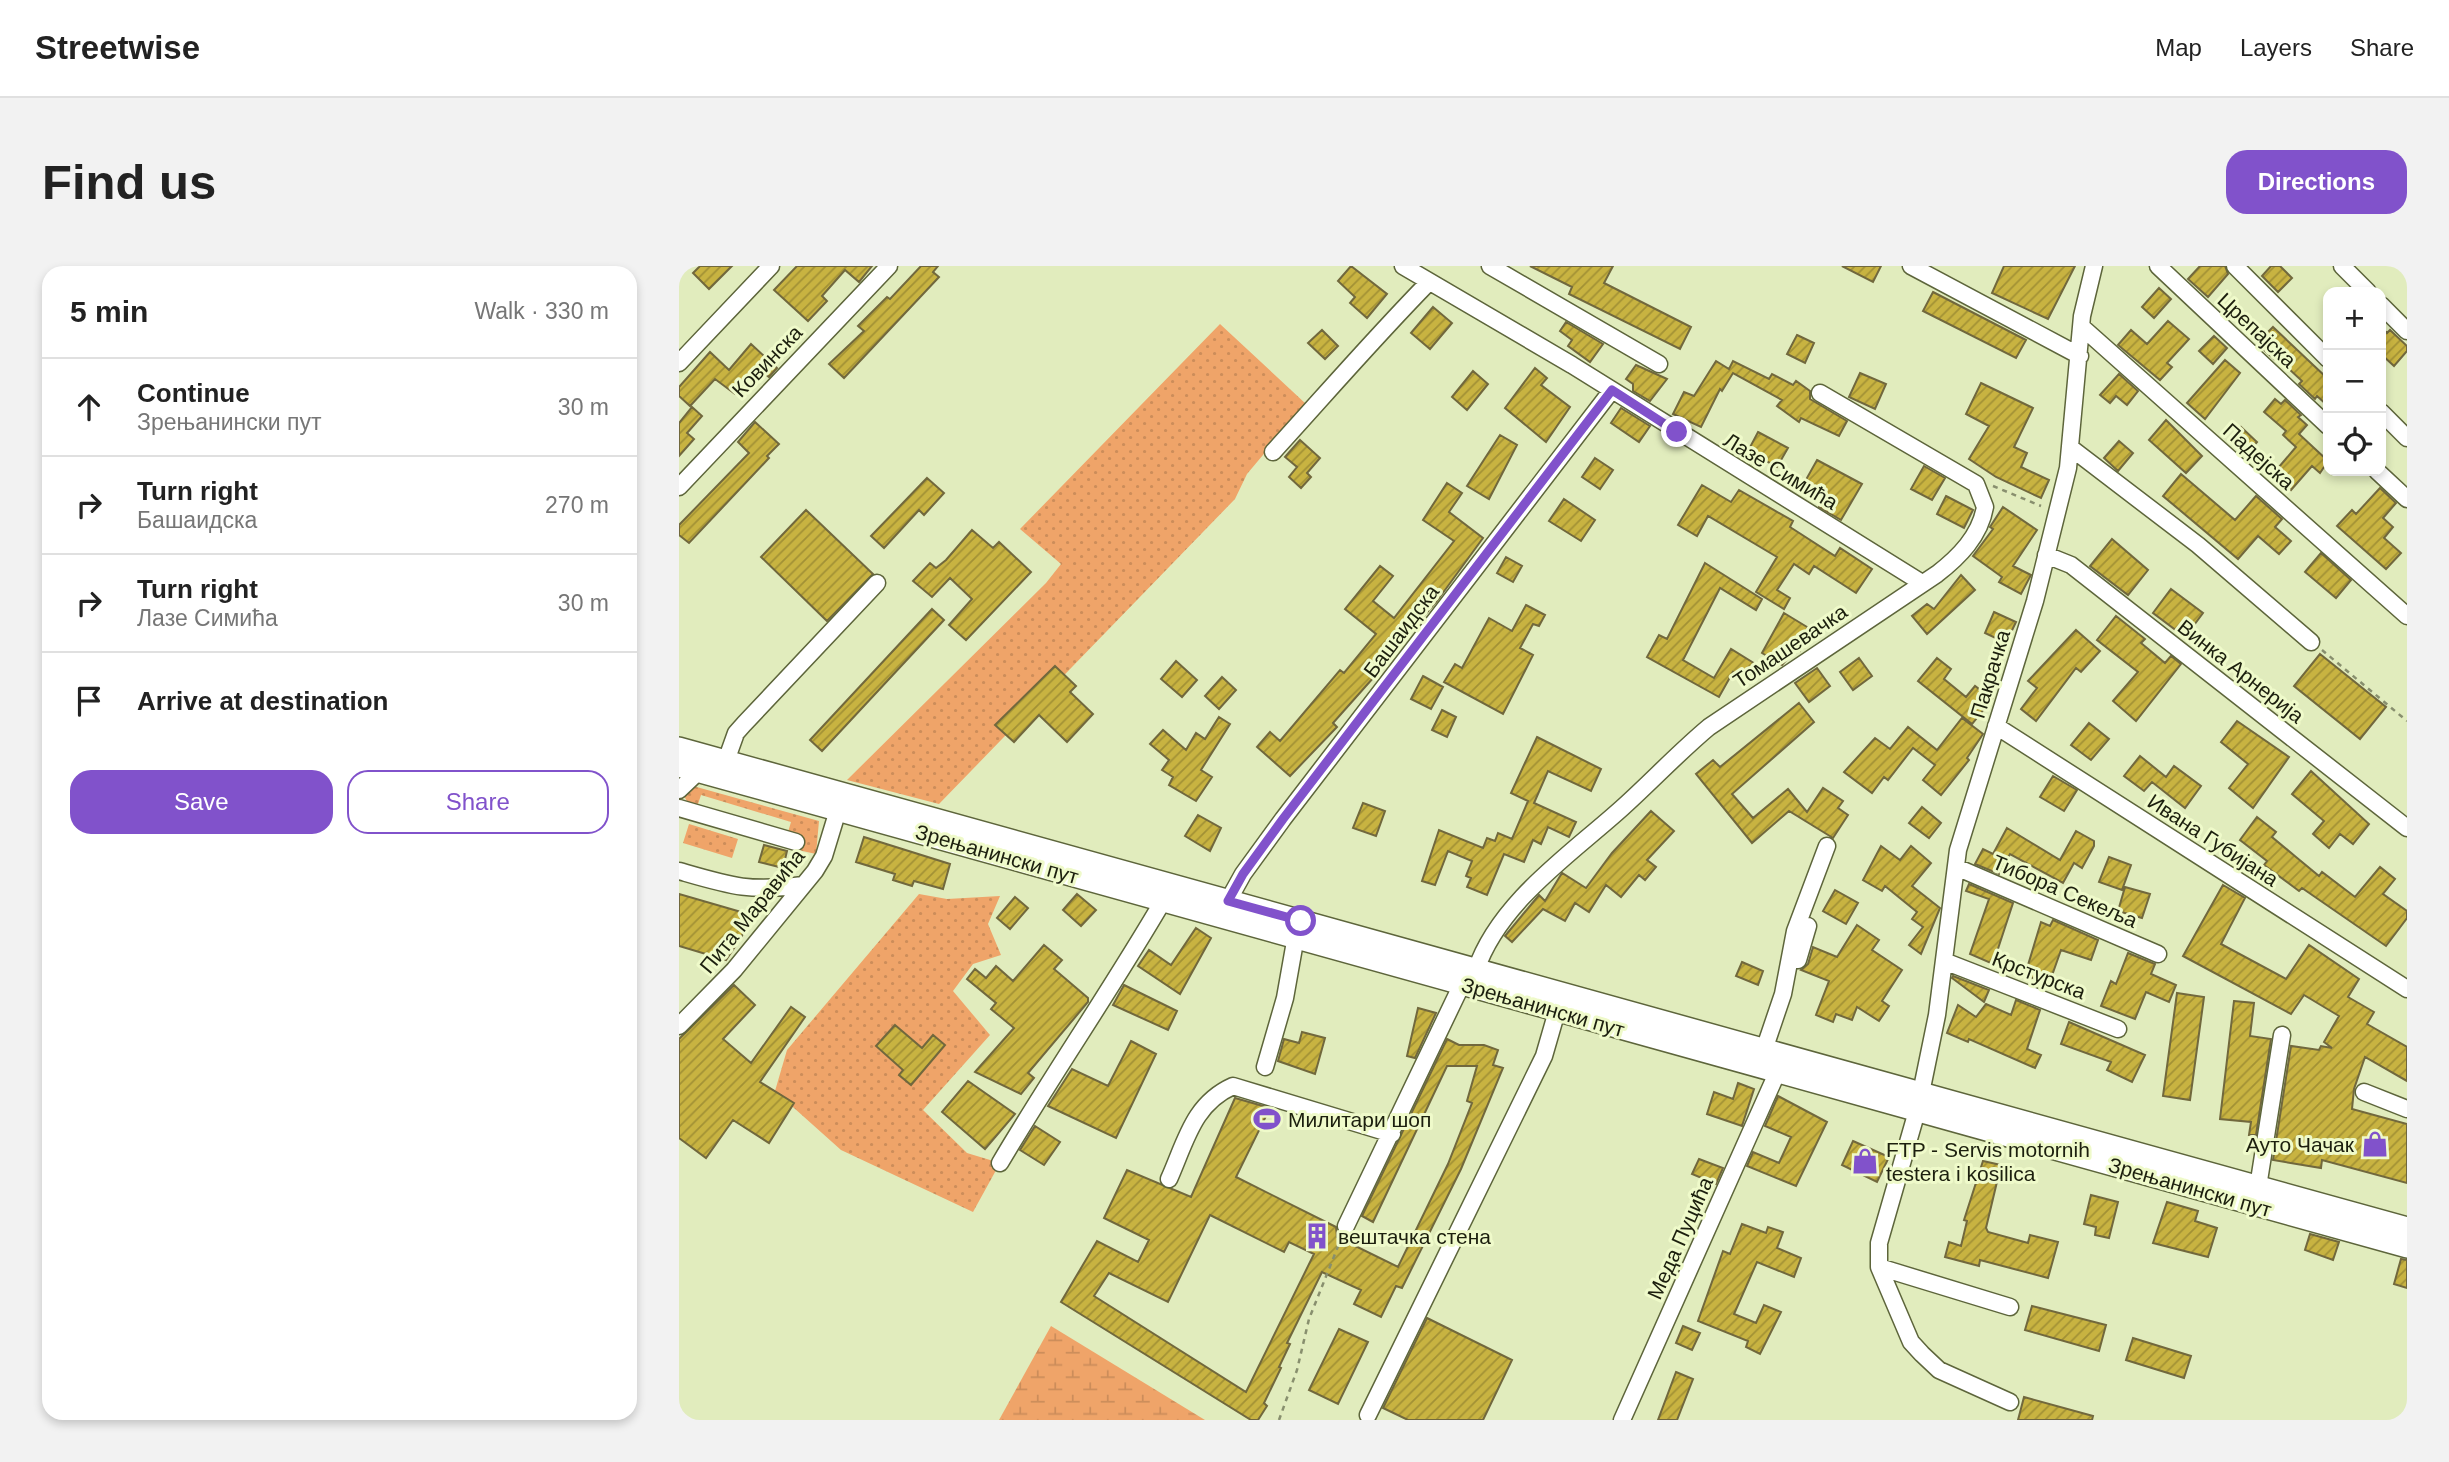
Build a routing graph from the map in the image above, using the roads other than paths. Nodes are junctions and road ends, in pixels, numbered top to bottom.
1 (771, 266) edge
2 (889, 266) edge
3 (1403, 266) edge
4 (1490, 266) edge
5 (1911, 266) edge
6 (2094, 266) edge
7 (2158, 266) edge
8 (2235, 266) edge
9 (2342, 266) edge
10 (1429, 282) junction
11 (2363, 287) edge
12 (2386, 309) edge
13 (2083, 328) junction
14 (2407, 331) edge
15 (2323, 354) edge
16 (2080, 356) junction
17 (679, 363) edge
18 (1659, 364) dead end
19 (1612, 390) junction
20 (1820, 393) dead end
21 (2382, 413) edge
22 (2323, 421) edge
23 (2407, 438) edge
24 (2071, 448) junction
25 (1273, 452) dead end
26 (2382, 476) edge
27 (679, 487) edge
28 (2407, 499) edge
29 (2046, 555) junction
30 (877, 583) dead end
31 (1923, 583) junction
32 (2407, 616) edge
33 (2311, 642) road end
34 (1996, 726) junction
35 (679, 748) edge
36 (726, 761) junction
37 (689, 769) edge
38 (679, 790) edge
39 (679, 808) edge
40 (838, 810) junction
41 (2407, 828) edge
42 (796, 842) dead end
43 (1828, 846) dead end
44 (1956, 867) junction
45 (679, 872) edge
46 (803, 885) junction
47 (1163, 901) junction
48 (1228, 901) junction
49 (1808, 926) dead end
50 (1296, 936) junction
51 (2158, 954) dead end
52 (1944, 961) junction
53 (1469, 977) junction
54 (2407, 989) edge
55 (1783, 994) junction
56 (1557, 1011) junction
57 (679, 1026) edge
58 (2118, 1029) dead end
59 (2282, 1035) dead end
60 (1764, 1050) junction
61 (1265, 1067) dead end
62 (1777, 1073) junction
63 (2364, 1091) dead end
64 (1919, 1102) junction
65 (2407, 1109) edge
66 (1392, 1134) junction
67 (999, 1163) dead end
68 (1169, 1179) dead end
69 (2258, 1187) junction
70 (1346, 1226) road end
71 (2407, 1228) edge
72 (2407, 1247) edge
73 (1879, 1267) junction
74 (2010, 1307) dead end
75 (2010, 1402) dead end
76 (1368, 1415) dead end
77 (1622, 1420) edge

1 - 17 street
2 - 27 street, Ковинска
3 - 10 street, Лазе Симића
4 - 18 street
5 - 16 street
6 - 13 street, Пакрачка
7 - 22 street, Црепајска
8 - 15 street
9 - 11 street
10 - 19 street, Лазе Симића
10 - 25 street
12 - 14 street
13 - 16 street, Пакрачка
13 - 32 street, Падејска
16 - 24 street, Пакрачка
19 - 31 street, Лазе Симића
19 - 48 street, Башаидска
20 - 31 street, Томашевачка
21 - 23 street
24 - 29 street, Пакрачка
24 - 33 street
26 - 28 street
29 - 34 street, Пакрачка
29 - 41 street, Винка Арнерија
30 - 36 street
31 - 53 street, Томашевачка
34 - 44 street, Пакрачка
34 - 54 street, Ивана Губијана
35 - 36 main road, Зрењанински пут
36 - 48 main road, Зрењанински пут
37 - 38 street
37 - 40 main road, Зрењанински пут
39 - 42 street
40 - 46 street, Пита Маравића
40 - 47 main road, Зрењанински пут
43 - 55 street
44 - 51 street, Тибора Секеља
44 - 52 street, Пакрачка
45 - 46 street
46 - 57 street, Пита Маравића
47 - 50 main road, Зрењанински пут
47 - 67 street
48 - 53 main road, Зрењанински пут
49 - 55 street
50 - 53 main road, Зрењанински пут
50 - 61 street
52 - 58 street, Крстурска
52 - 64 street, Пакрачка
53 - 56 main road, Зрењанински пут
53 - 60 main road, Зрењанински пут
53 - 66 street, Томашевачка
55 - 60 street
56 - 62 main road, Зрењанински пут
56 - 76 street
59 - 69 street
60 - 64 main road, Зрењанински пут
62 - 64 main road, Зрењанински пут
62 - 77 street, Меда Пуцића
63 - 65 street
64 - 69 main road, Зрењанински пут
64 - 72 main road, Зрењанински пут
64 - 73 street, Пакрачка
66 - 68 street
66 - 70 street, Томашевачка
69 - 71 main road, Зрењанински пут
73 - 74 street
73 - 75 street

